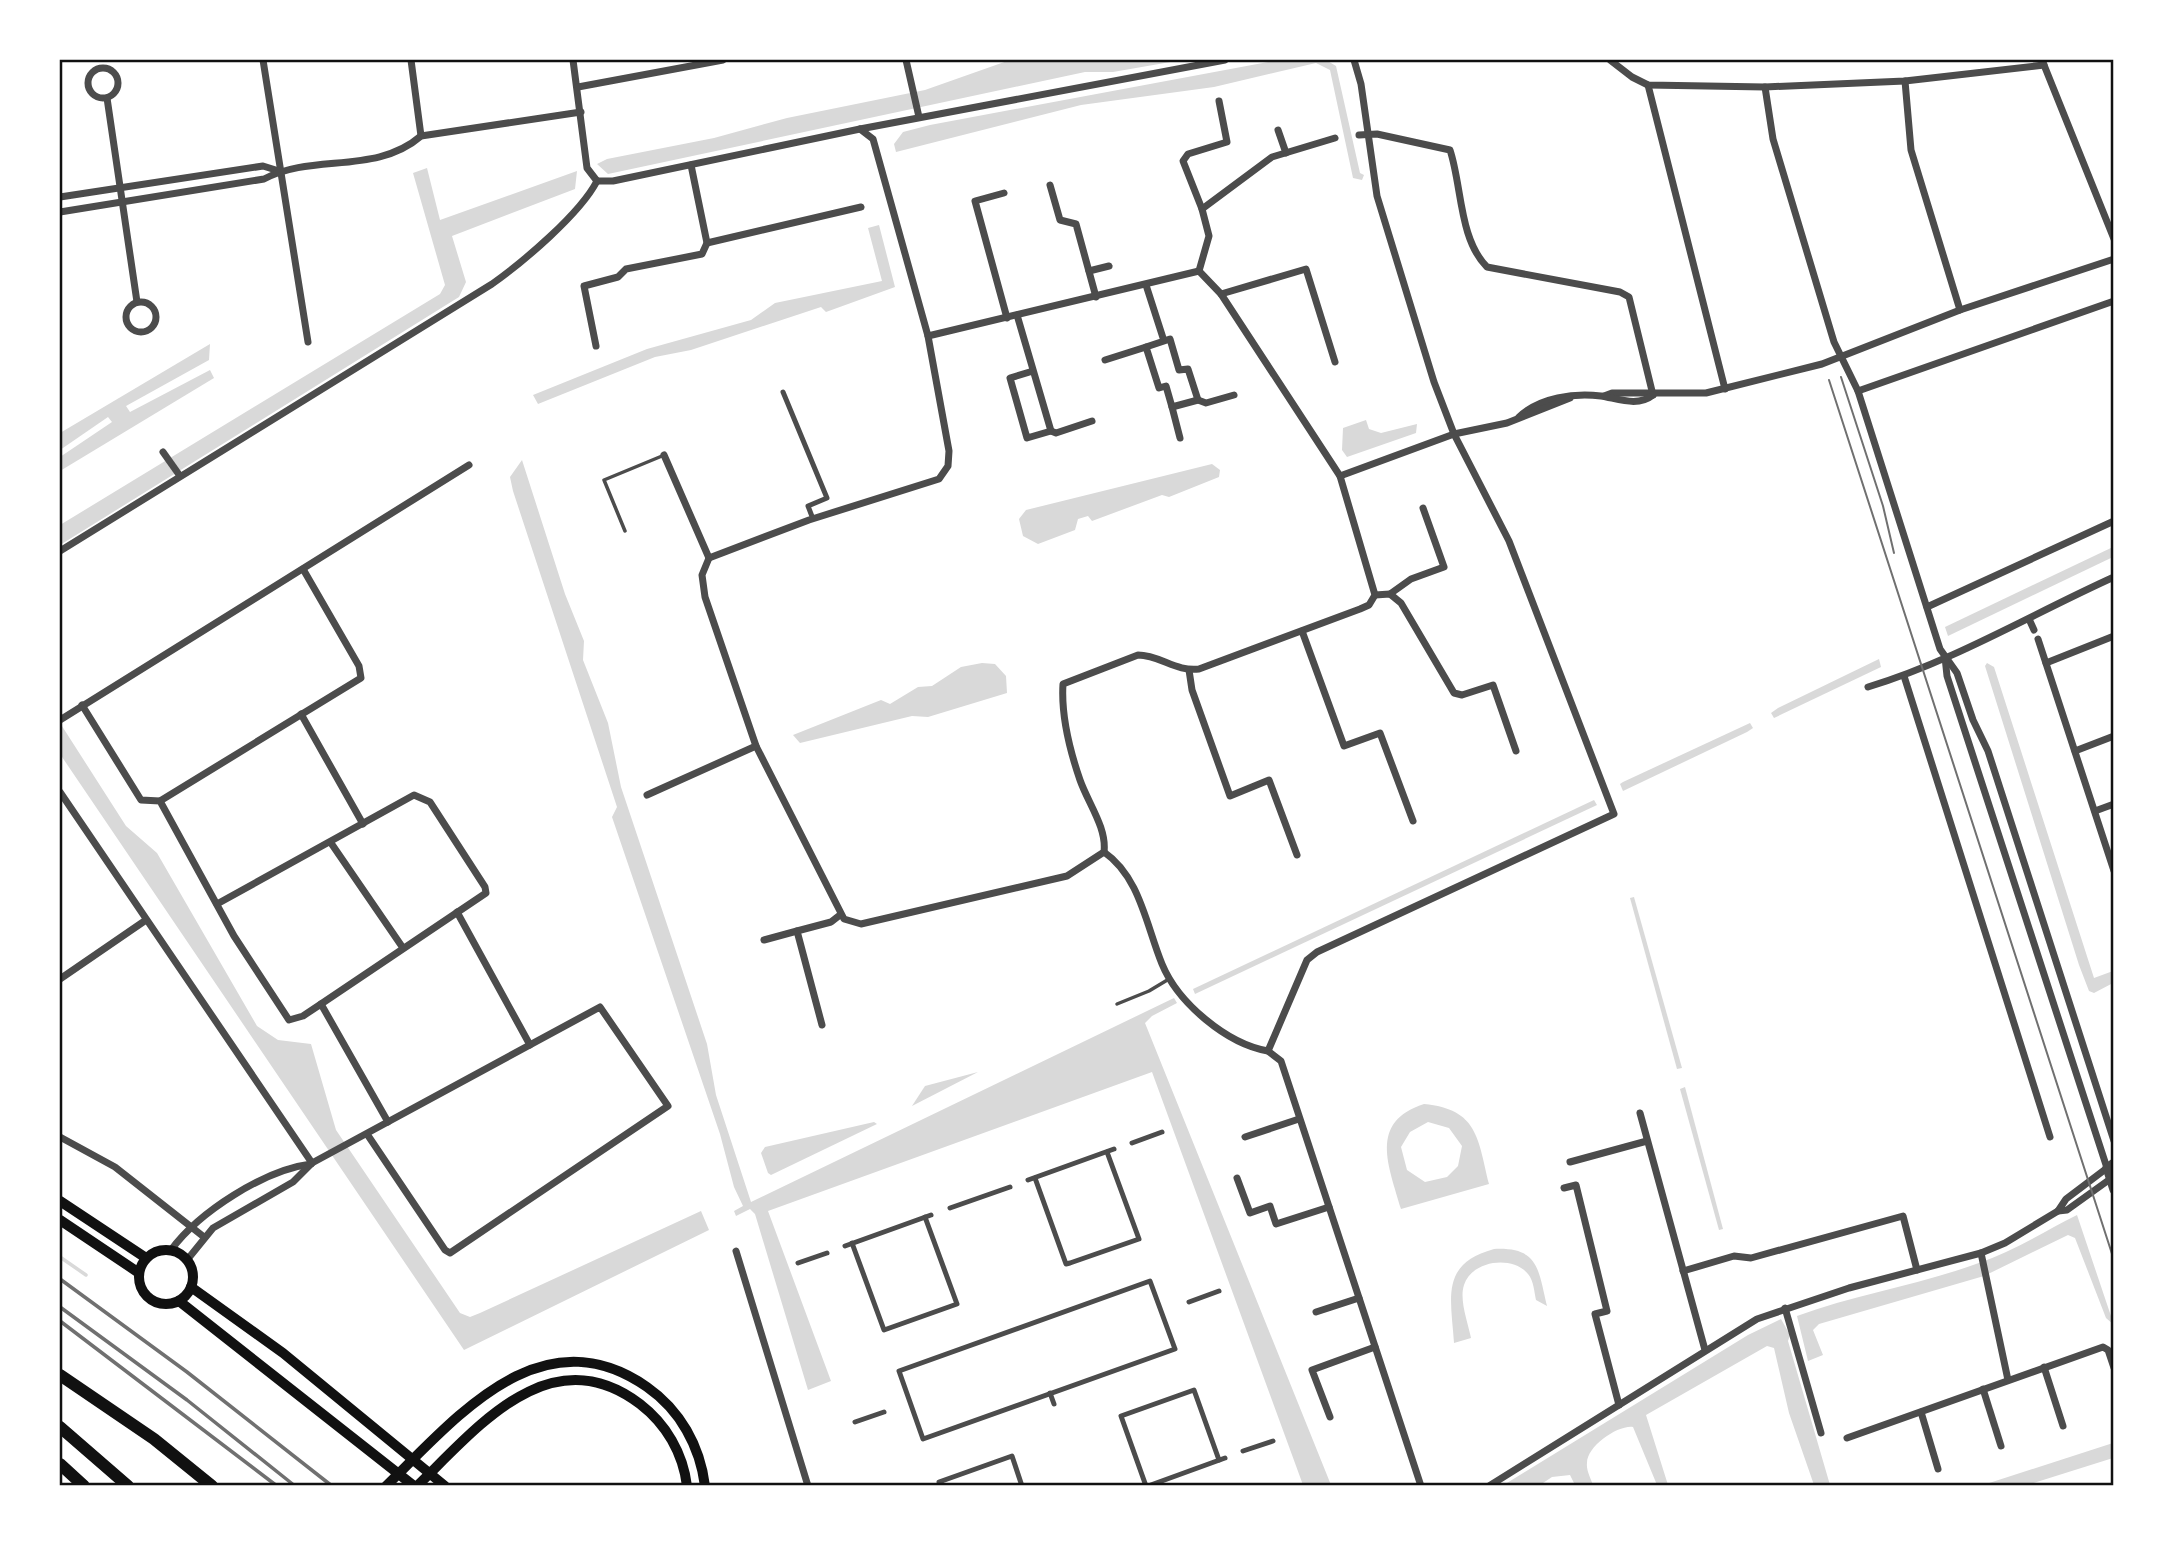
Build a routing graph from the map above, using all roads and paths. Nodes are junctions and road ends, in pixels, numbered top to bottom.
1 (262, 60) edge
2 (411, 60) edge
3 (573, 60) edge
4 (723, 60) edge
5 (906, 60) edge
6 (1225, 60) edge
7 (1354, 60) edge
8 (1610, 60) edge
9 (709, 61) edge
10 (2043, 62) edge
11 (1905, 81) junction
12 (1648, 85) junction
13 (578, 87) junction
14 (1765, 87) junction
15 (107, 98) junction
16 (1219, 101) dead end
17 (581, 112) junction
18 (918, 115) junction
19 (860, 129) junction
20 (1278, 130) dead end
21 (1363, 134) junction
22 (421, 136) junction
23 (1335, 138) dead end
24 (1286, 152) junction
25 (691, 165) junction
26 (279, 171) junction
27 (597, 181) junction
28 (1051, 186) dead end
29 (120, 188) junction
30 (1004, 193) dead end
31 (60, 197) edge
32 (123, 203) junction
33 (861, 207) dead end
34 (1202, 209) junction
35 (60, 212) edge
36 (2113, 239) edge
37 (707, 243) junction
38 (2113, 258) edge
39 (1109, 266) dead end
40 (1089, 271) junction
41 (1199, 271) junction
42 (1146, 285) junction
43 (1221, 294) junction
44 (1096, 296) junction
45 (2113, 301) edge
46 (137, 302) junction
47 (1960, 310) junction
48 (1017, 315) junction
49 (1007, 318) junction
50 (928, 335) junction
51 (1164, 341) junction
52 (308, 342) dead end
53 (596, 346) dead end
54 (1146, 347) junction
55 (1844, 357) junction
56 (1105, 360) dead end
57 (1335, 362) dead end
58 (1033, 371) junction
59 (1725, 390) junction
60 (1858, 391) junction
61 (783, 392) dead end
62 (1234, 395) dead end
63 (1653, 395) junction
64 (1198, 400) junction
65 (1172, 407) junction
66 (1092, 421) dead end
67 (1051, 431) junction
68 (1454, 433) junction
69 (1180, 438) dead end
70 (163, 452) dead end
71 (664, 456) joint
72 (469, 465) dead end
73 (179, 474) junction
74 (1340, 476) junction
75 (1423, 508) dead end
76 (813, 519) junction
77 (2113, 521) edge
78 (625, 531) dead end
79 (60, 551) edge
80 (709, 558) junction
81 (303, 569) junction
82 (2113, 577) edge
83 (1390, 594) junction
84 (1375, 595) junction
85 (1927, 607) junction
86 (2029, 619) junction
87 (2034, 630) dead end
88 (1302, 631) junction
89 (2113, 636) edge
90 (2038, 639) dead end
91 (1945, 657) junction
92 (2046, 663) junction
93 (1189, 670) junction
94 (1905, 676) junction
95 (1868, 687) dead end
96 (82, 705) junction
97 (302, 714) junction
98 (60, 720) edge
99 (2113, 736) edge
100 (756, 746) junction
101 (1516, 751) dead end
102 (2076, 751) junction
103 (60, 792) edge
104 (647, 795) dead end
105 (160, 801) junction
106 (2113, 804) edge
107 (2095, 811) junction
108 (1413, 821) dead end
109 (363, 824) junction
110 (331, 843) junction
111 (1104, 852) junction
112 (1297, 855) dead end
113 (2113, 871) edge
114 (217, 904) junction
115 (457, 912) junction
116 (840, 915) junction
117 (146, 920) junction
118 (797, 931) junction
119 (764, 940) dead end
120 (403, 948) junction
121 (1171, 978) junction
122 (60, 979) edge
123 (321, 1004) junction
124 (1117, 1004) dead end
125 (822, 1025) dead end
126 (530, 1045) junction
127 (1268, 1051) junction
128 (1640, 1114) dead end
129 (1299, 1119) junction
130 (388, 1122) junction
131 (1161, 1132) dead end
132 (367, 1134) junction
133 (60, 1137) edge
134 (1245, 1137) dead end
135 (2050, 1138) dead end
136 (1647, 1141) junction
137 (2113, 1141) edge
138 (1132, 1143) dead end
139 (1570, 1162) dead end
140 (312, 1163) junction
141 (2110, 1165) edge
142 (1035, 1178) junction
143 (1237, 1178) dead end
144 (2112, 1178) edge
145 (1028, 1180) dead end
146 (1010, 1187) dead end
147 (1564, 1188) dead end
148 (2113, 1190) edge
149 (60, 1201) edge
150 (1329, 1207) junction
151 (950, 1208) dead end
152 (2057, 1211) junction
153 (60, 1220) edge
154 (191, 1227) junction
155 (204, 1237) junction
156 (849, 1245) joint
157 (171, 1250) junction
158 (736, 1251) dead end
159 (827, 1253) dead end
160 (1982, 1255) junction
161 (146, 1258) junction
162 (187, 1259) junction
163 (798, 1263) dead end
164 (1917, 1270) junction
165 (1683, 1271) junction
166 (139, 1273) junction
167 (191, 1287) junction
168 (1219, 1292) dead end
169 (1359, 1298) junction
170 (179, 1301) junction
171 (1189, 1302) dead end
172 (1785, 1308) junction
173 (1316, 1312) dead end
174 (1023, 1318) dead end
175 (1026, 1326) junction
176 (1375, 1347) junction
177 (1705, 1350) junction
178 (2044, 1367) junction
179 (2113, 1368) edge
180 (60, 1375) edge
181 (2008, 1380) junction
182 (1983, 1389) junction
183 (1050, 1393) junction
184 (1054, 1404) dead end
185 (1619, 1405) junction
186 (884, 1412) dead end
187 (1922, 1412) junction
188 (1330, 1417) dead end
189 (855, 1422) dead end
190 (2063, 1426) dead end
191 (60, 1427) edge
192 (1821, 1433) dead end
193 (1847, 1438) dead end
194 (1273, 1441) dead end
195 (2001, 1446) dead end
196 (1243, 1451) dead end
197 (60, 1464) edge
198 (1938, 1469) dead end
199 (84, 1486) edge
200 (128, 1486) edge
201 (212, 1486) edge
202 (386, 1486) edge
203 (416, 1486) edge
204 (445, 1486) edge
205 (687, 1486) edge
206 (705, 1486) edge
207 (808, 1486) edge
208 (940, 1486) edge
209 (1023, 1486) edge
210 (1147, 1486) edge
211 (1420, 1486) edge
212 (1489, 1486) edge

1 - 26 street
2 - 22 street
3 - 13 street
4 - 9 street
5 - 18 street
6 - 18 street
7 - 21 street
8 - 12 street
9 - 13 street
10 - 11 street
10 - 36 street
11 - 14 street
11 - 47 street
12 - 14 street
12 - 59 street
13 - 17 street
14 - 55 street
15 - 15 street
15 - 29 street
16 - 34 street
17 - 22 street
17 - 27 street
18 - 19 street
19 - 25 street
19 - 50 street
20 - 24 street
21 - 63 street
21 - 68 street
22 - 26 street
23 - 24 street
24 - 34 street
25 - 27 street
25 - 37 street
26 - 29 street
26 - 32 street
26 - 52 street
27 - 73 street
28 - 40 street
29 - 31 street
29 - 32 street
30 - 49 street
32 - 35 street
32 - 46 street
33 - 37 street
34 - 41 street
37 - 53 street
38 - 47 street
39 - 40 street
40 - 44 street
41 - 42 street
41 - 43 street
42 - 44 street
42 - 51 street
43 - 57 street
43 - 74 street
44 - 48 street
45 - 60 street
46 - 46 street
47 - 55 street
48 - 49 street
48 - 58 street
49 - 50 street
50 - 76 street
51 - 54 street
51 - 64 street
54 - 56 street
54 - 65 street
55 - 59 street
55 - 60 street
58 - 67 street
58 - 67 street
59 - 63 street
60 - 85 street
61 - 76 street
62 - 64 street
63 - 68 street
64 - 65 street
65 - 69 street
66 - 67 street
68 - 74 street
68 - 127 street
70 - 73 street
71 - 78 lane
71 - 80 street
72 - 81 street
73 - 79 street
74 - 84 street
75 - 83 street
76 - 80 street
77 - 85 street
80 - 100 street
81 - 96 street
81 - 97 street
82 - 86 street
83 - 84 street
83 - 101 street
84 - 88 street
85 - 91 street
86 - 87 street
86 - 91 street
88 - 93 street
88 - 108 street
89 - 92 street
90 - 92 street
91 - 94 street
91 - 137 street
91 - 141 street
92 - 102 street
93 - 111 street
93 - 112 street
94 - 95 street
94 - 135 street
96 - 98 street
96 - 105 street
97 - 105 street
97 - 109 street
99 - 102 street
100 - 104 street
100 - 116 street
102 - 107 street
103 - 117 street
105 - 114 street
106 - 107 street
107 - 113 street
109 - 110 street
109 - 115 street
110 - 114 street
110 - 120 street
111 - 116 street
111 - 121 street
114 - 123 street
115 - 120 street
115 - 126 street
116 - 118 street
117 - 122 street
117 - 140 street
118 - 119 street
118 - 125 street
120 - 123 street
121 - 124 lane
121 - 127 street
123 - 130 street
126 - 130 street
126 - 132 street
127 - 129 street
128 - 136 street
129 - 134 street
129 - 150 street
130 - 132 street
131 - 138 street
132 - 140 street
133 - 154 street
136 - 139 street
136 - 165 street
140 - 154 street
140 - 155 street
141 - 144 street
141 - 152 street
142 - 142 street
142 - 145 street
143 - 150 street
144 - 148 street
144 - 152 street
146 - 151 street
147 - 185 street
149 - 161 main road
150 - 169 street
152 - 160 street
153 - 166 main road
154 - 155 street
154 - 157 street
155 - 162 street
156 - 156 street
157 - 161 main road
157 - 162 main road
158 - 207 street
159 - 163 street
160 - 164 street
160 - 181 street
161 - 166 main road
162 - 167 main road
164 - 165 street
164 - 172 street
165 - 177 street
166 - 170 main road
167 - 170 main road
167 - 204 main road
168 - 171 street
169 - 173 street
169 - 176 street
170 - 203 main road
172 - 177 street
172 - 192 street
174 - 175 street
175 - 183 street
175 - 183 street
176 - 188 street
176 - 211 street
177 - 185 street
178 - 179 street
178 - 181 street
178 - 190 street
180 - 201 highway
181 - 182 street
182 - 187 street
182 - 195 street
183 - 184 street
185 - 212 street
186 - 189 street
187 - 193 street
187 - 198 street
191 - 200 highway
194 - 196 street
197 - 199 highway
202 - 206 main road
203 - 205 main road
208 - 209 street
210 - 210 street

